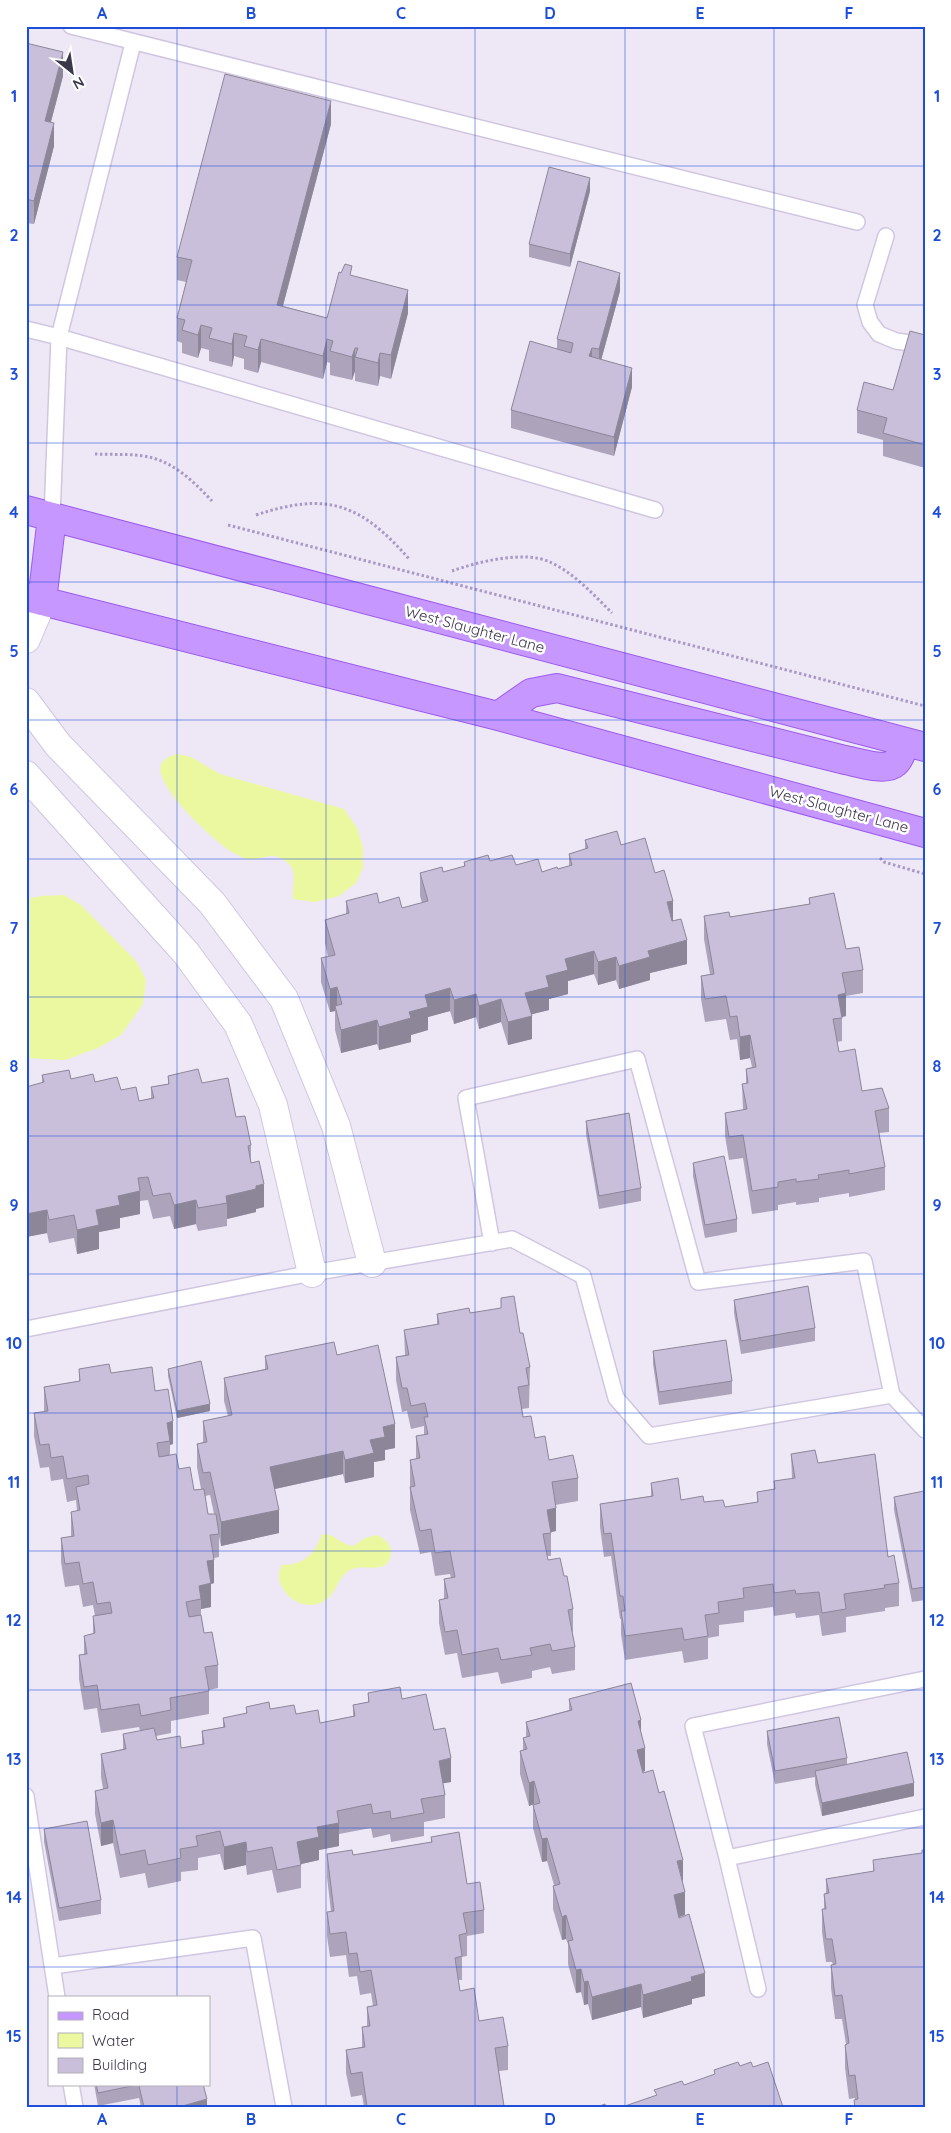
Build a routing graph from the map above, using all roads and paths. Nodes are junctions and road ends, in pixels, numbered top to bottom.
1 (71, 26) edge
2 (133, 43) junction
3 (857, 222) dead end
4 (886, 236) dead end
5 (26, 330) edge
6 (59, 337) junction
7 (925, 345) edge
8 (95, 454) dead end
9 (212, 501) dead end
10 (26, 510) edge
11 (654, 510) dead end
12 (256, 515) dead end
13 (52, 517) junction
14 (222, 524) dead end
15 (410, 560) dead end
16 (452, 571) dead end
17 (32, 603) edge
18 (612, 613) dead end
19 (26, 639) edge
20 (26, 702) edge
21 (925, 706) edge
22 (498, 716) junction
23 (915, 745) edge
24 (26, 775) edge
25 (925, 833) edge
26 (884, 862) dead end
27 (925, 874) edge
28 (492, 1242) junction
29 (372, 1263) junction
30 (312, 1273) junction
31 (26, 1329) edge
32 (892, 1395) junction
33 (925, 1430) edge
34 (925, 1679) edge
35 (26, 1796) edge
36 (925, 1817) edge
37 (727, 1858) junction
38 (53, 1966) junction
39 (758, 1989) dead end
40 (57, 1996) edge
41 (71, 2086) edge
42 (74, 2107) edge
43 (284, 2107) edge

1 - 2 lane
2 - 3 lane
2 - 6 lane
4 - 7 lane
5 - 6 lane
6 - 11 lane
6 - 13 lane
8 - 9 path
10 - 13 main road, West Slaughter Lane
12 - 15 path
13 - 17 main road
13 - 23 main road, West Slaughter Lane
14 - 21 path
16 - 18 path
17 - 19 street
17 - 22 main road, West Slaughter Lane
20 - 29 street
22 - 23 main road
22 - 25 main road, West Slaughter Lane
24 - 30 street
26 - 27 path
28 - 29 lane
28 - 32 lane
28 - 32 lane
29 - 30 lane
30 - 31 lane
32 - 33 lane
34 - 37 lane
35 - 38 lane
36 - 37 lane
37 - 39 lane
38 - 40 lane
38 - 43 lane
41 - 42 lane

